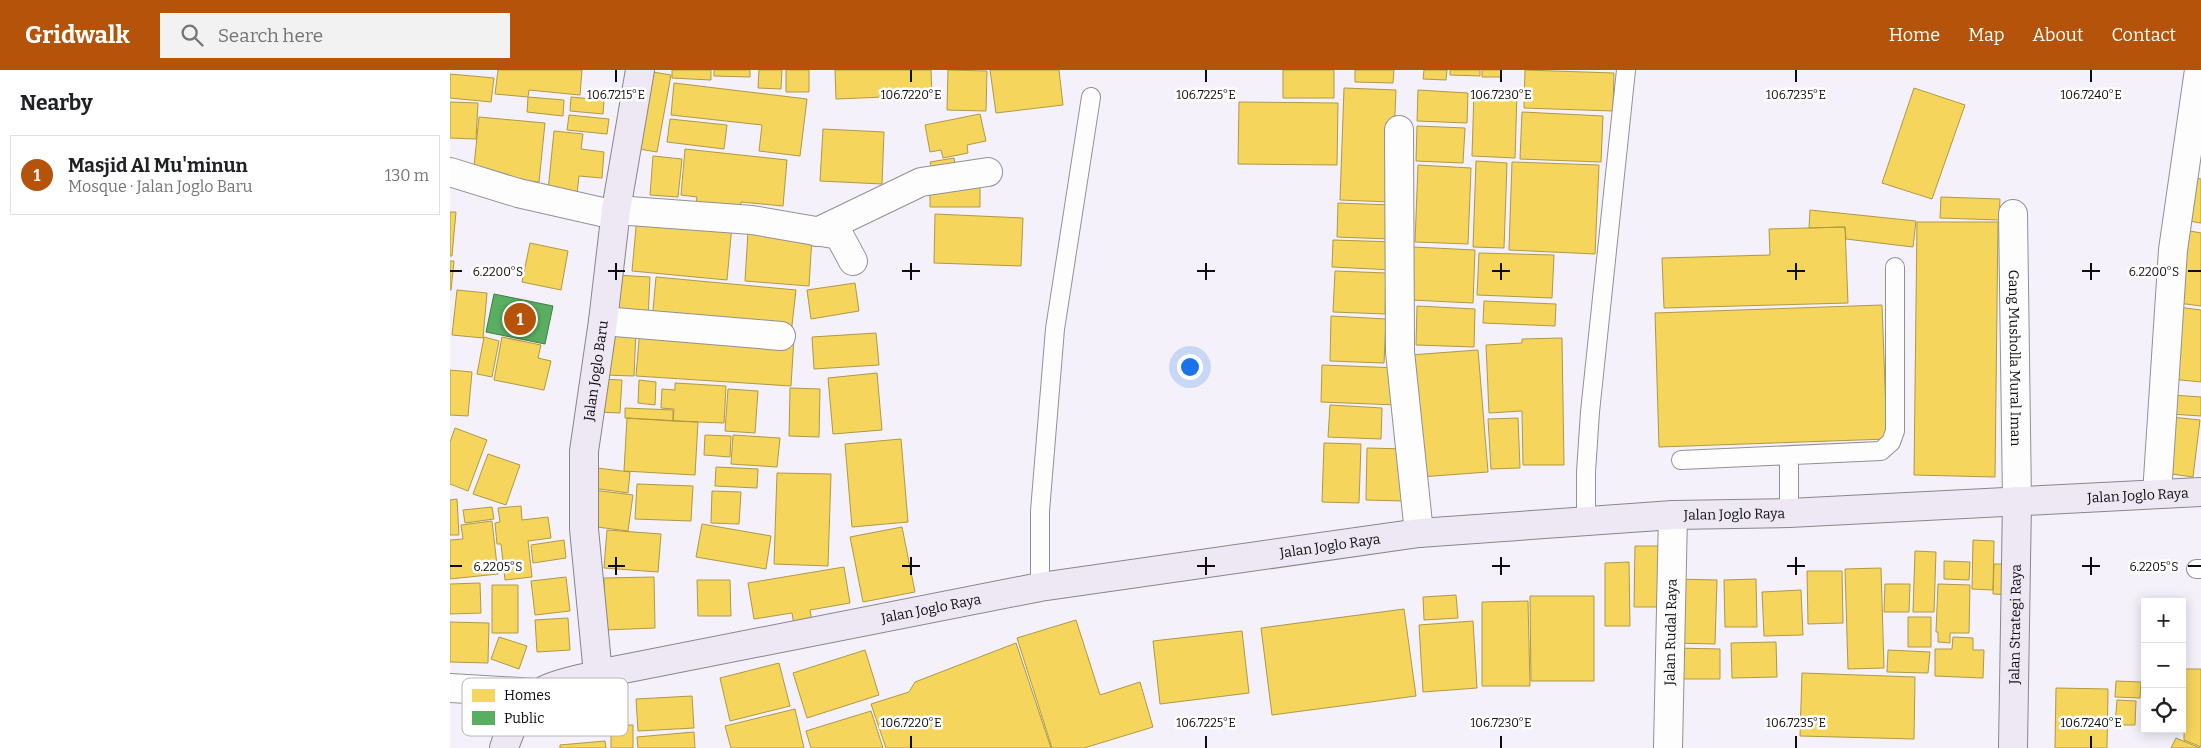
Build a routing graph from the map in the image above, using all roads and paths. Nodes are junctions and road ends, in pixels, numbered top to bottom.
1 (640, 70) edge
2 (1626, 70) edge
3 (2199, 70) edge
4 (1091, 97) dead end
5 (1398, 130) dead end
6 (450, 172) edge
7 (988, 172) dead end
8 (615, 212) junction
9 (2013, 214) dead end
10 (817, 232) junction
11 (853, 261) dead end
12 (1895, 267) dead end
13 (603, 321) junction
14 (781, 336) dead end
15 (1788, 456) junction
16 (1680, 460) dead end
17 (2201, 492) edge
18 (2157, 494) junction
19 (2017, 501) junction
20 (1789, 512) junction
21 (1674, 516) junction
22 (1586, 521) junction
23 (1419, 532) junction
24 (1040, 587) junction
25 (598, 674) junction
26 (586, 678) edge
27 (508, 736) edge
28 (504, 748) edge
29 (1668, 748) edge
30 (2013, 748) edge

1 - 8 main road, Jalan Joglo Baru
2 - 22 lane
3 - 18 street
4 - 24 lane
5 - 23 street
6 - 8 street
7 - 10 street
8 - 10 street
8 - 13 main road, Jalan Joglo Baru
9 - 19 street, Gang Musholla Mural Iman
10 - 11 street
12 - 15 lane
13 - 14 street
13 - 25 main road, Jalan Joglo Baru
15 - 16 lane
15 - 20 lane
17 - 18 main road, Jalan Joglo Raya
18 - 19 main road, Jalan Joglo Raya
19 - 20 main road, Jalan Joglo Raya
19 - 30 main road, Jalan Strategi Raya
20 - 21 main road, Jalan Joglo Raya
21 - 22 main road, Jalan Joglo Raya
21 - 29 street, Jalan Rudal Raya
22 - 23 main road, Jalan Joglo Raya
23 - 24 main road, Jalan Joglo Raya
24 - 25 main road, Jalan Joglo Raya
25 - 26 main road, Jalan Joglo Raya
27 - 28 main road

